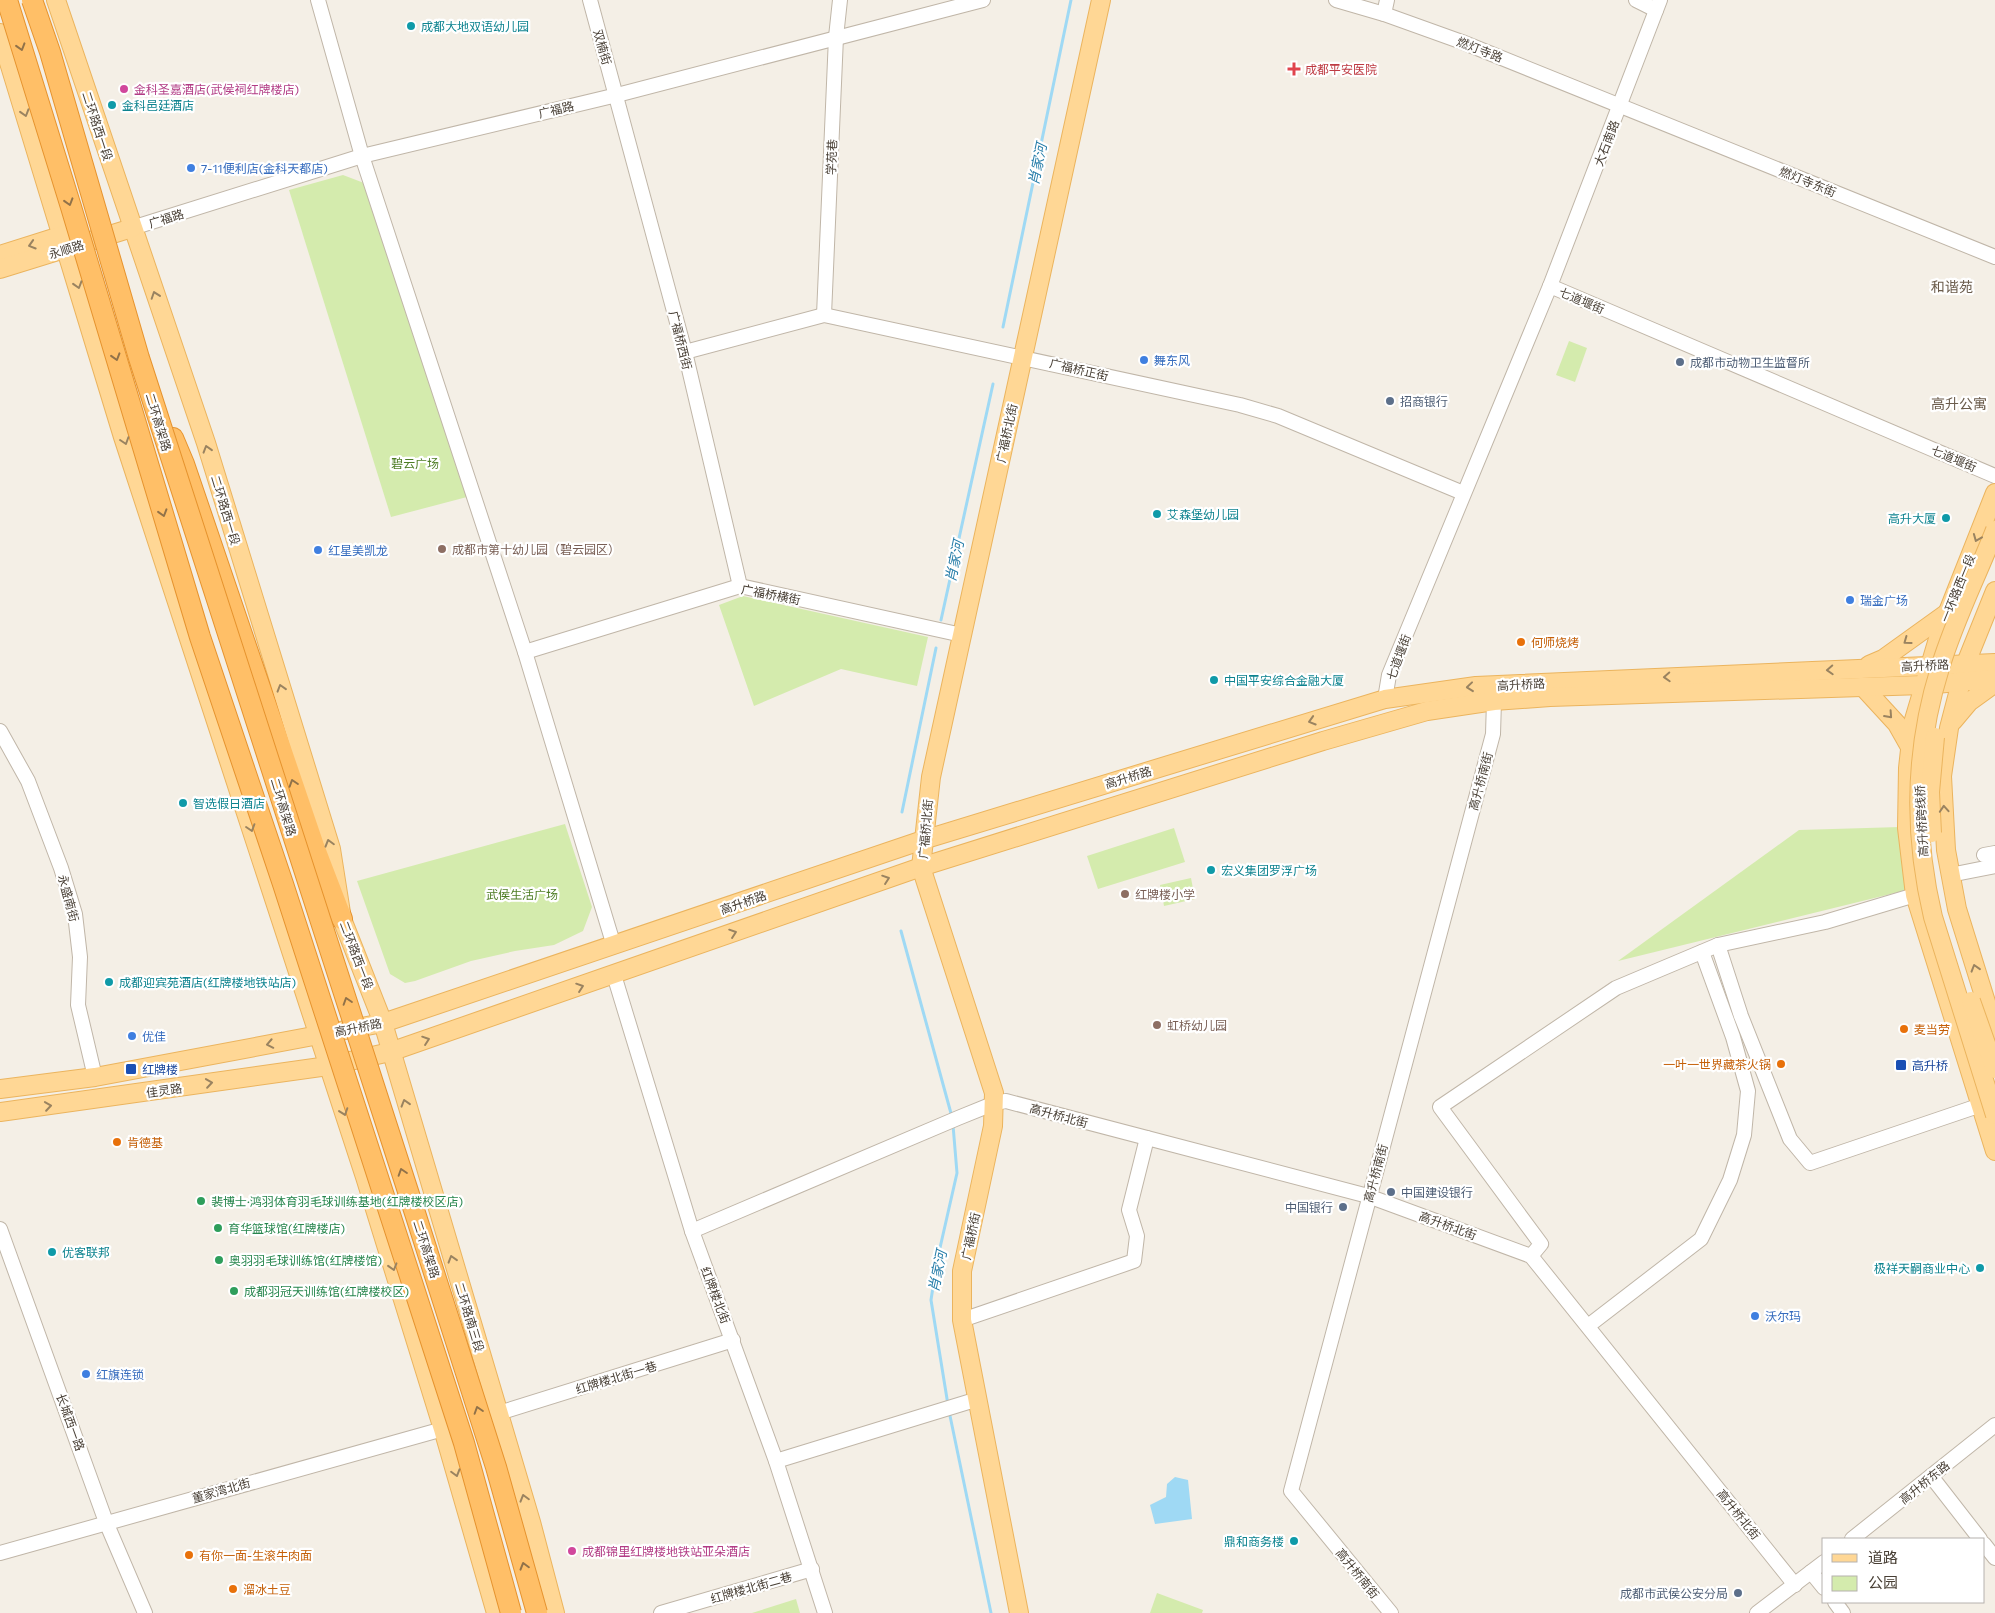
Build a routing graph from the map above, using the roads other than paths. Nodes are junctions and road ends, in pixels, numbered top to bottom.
1 (7, 0) edge
2 (32, 0) edge
3 (43, 0) edge
4 (56, 0) edge
5 (318, 0) edge
6 (590, 0) edge
7 (840, 0) edge
8 (983, 0) edge
9 (1101, 0) edge
10 (1336, 0) edge
11 (1636, 0) edge
12 (1658, 5) edge
13 (1385, 7) edge
14 (0, 33) edge
15 (836, 37) junction
16 (50, 52) junction
17 (617, 95) junction
18 (1620, 105) junction
19 (362, 156) junction
20 (132, 228) junction
21 (65, 242) junction
22 (0, 255) edge
23 (1995, 257) edge
24 (0, 269) edge
25 (1550, 286) junction
26 (824, 315) junction
27 (685, 352) junction
28 (1023, 357) junction
29 (138, 358) junction
30 (1995, 476) edge
31 (1995, 492) edge
32 (1463, 493) junction
33 (1995, 530) edge
34 (1995, 558) edge
35 (740, 586) junction
36 (1995, 591) edge
37 (1947, 613) junction
38 (1979, 628) junction
39 (962, 635) junction
40 (525, 652) junction
41 (1995, 654) edge
42 (1966, 663) junction
43 (1995, 663) edge
44 (1930, 665) junction
45 (1859, 669) junction
46 (1995, 679) edge
47 (1961, 681) junction
48 (1995, 683) edge
49 (1923, 685) junction
50 (1863, 687) junction
51 (1385, 699) junction
52 (1494, 701) junction
53 (1949, 728) junction
54 (0, 731) edge
55 (1910, 747) junction
56 (924, 840) junction
57 (1995, 866) edge
58 (921, 867) junction
59 (1950, 875) junction
60 (1915, 895) junction
61 (342, 919) junction
62 (1718, 945) junction
63 (614, 946) junction
64 (1702, 952) junction
65 (614, 975) junction
66 (1990, 998) edge
67 (383, 1023) junction
68 (1995, 1031) edge
69 (318, 1035) junction
70 (390, 1052) junction
71 (328, 1066) junction
72 (1995, 1069) edge
73 (95, 1077) junction
74 (0, 1089) edge
75 (995, 1103) junction
76 (1988, 1110) edge
77 (0, 1112) edge
78 (1147, 1138) junction
79 (1995, 1150) edge
80 (1368, 1196) junction
81 (0, 1229) edge
82 (692, 1231) junction
83 (1531, 1256) junction
84 (962, 1320) junction
85 (1588, 1326) junction
86 (733, 1340) junction
87 (978, 1400) junction
88 (499, 1413) junction
89 (1995, 1425) edge
90 (443, 1429) junction
91 (776, 1461) junction
92 (1931, 1476) junction
93 (106, 1522) junction
94 (1853, 1538) edge
95 (1979, 1538) edge
96 (1985, 1545) edge
97 (0, 1553) edge
98 (1995, 1558) edge
99 (1822, 1564) edge
100 (812, 1569) junction
101 (1811, 1572) junction
102 (1795, 1585) junction
103 (1822, 1586) edge
104 (1835, 1603) edge
105 (145, 1613) edge
106 (496, 1613) edge
107 (512, 1613) edge
108 (537, 1613) edge
109 (554, 1613) edge
110 (661, 1613) edge
111 (825, 1613) edge
112 (1019, 1613) edge
113 (1391, 1613) edge
114 (1757, 1613) edge
115 (1843, 1613) edge

1 -> 107 highway, 二环高架路, bridge
2 - 16 highway, 二环高架路, bridge
3 - 16 highway, bridge
4 - 20 main road, 二环路西一段
5 - 19 street
6 - 17 street, 双楠街
7 - 15 street, 学苑巷
8 - 15 street, 广福路
9 - 28 main road, 广福桥北街
10 - 13 street, 燃灯寺路
11 - 12 street
12 - 18 street, 大石南路
13 - 18 street, 燃灯寺路
14 -> 21 main road
15 - 17 street, 广福路
15 - 26 street, 学苑巷
16 - 29 highway, 二环高架路, bridge
17 - 19 street, 广福路
17 - 27 street, 广福桥西街
18 - 23 street, 燃灯寺东街
18 - 25 street, 大石南路
19 - 20 street, 广福路
19 - 40 street
20 - 21 main road, 永顺路
61 -> 20 main road, 二环路西一段
21 -> 22 main road
21 - 24 main road, 永顺路
21 -> 69 main road
25 - 30 street, 七道堰街
25 - 32 street, 七道堰街
26 - 27 street, 广福桥正街
26 - 28 street, 广福桥正街
27 - 35 street, 广福桥西街
28 - 32 street, 广福桥正街
28 - 39 main road, 广福桥北街
61 -> 29 highway, bridge
108 -> 29 highway, 二环高架路, bridge
31 -> 37 main road, 一环路西一段
32 - 51 street, 七道堰街
33 - 76 main road, 高升桥跨线桥, bridge
34 - 72 main road, 高升桥跨线桥, bridge
35 - 39 street, 广福桥横街
35 - 40 street, 广福桥横街
36 - 38 main road
37 - 44 main road, 一环路西一段
37 -> 45 main road
38 - 41 main road
38 - 42 main road
39 - 56 main road, 广福桥北街
40 - 63 street
42 - 43 main road, 高升桥路
42 - 44 main road, 高升桥路
42 - 47 main road
44 - 45 main road, 高升桥路
44 - 49 main road, 一环路西一段
45 -> 51 main road, 高升桥路
46 - 47 main road, 高升桥路
47 - 49 main road, 高升桥路
47 - 53 main road
48 - 53 main road
49 - 50 main road, 高升桥路
49 - 55 main road, 一环路西一段
50 - 52 main road, 高升桥路
50 -> 55 main road
51 -> 56 main road, 高升桥路
52 - 58 main road, 高升桥路
52 - 80 street, 高升桥南街
59 -> 53 main road
54 - 73 street, 永盛南街
55 - 60 main road, 一环路西一段
56 - 58 main road, 广福桥北街
56 - 63 main road, 高升桥路
57 - 59 street
65 -> 58 main road, 高升桥路
58 - 75 main road, 广福桥街
66 -> 59 main road
60 - 62 street
60 - 76 main road, 一环路西一段
61 - 67 main road, 二环路西一段
62 - 64 street
62 - 76 street
63 - 67 main road, 高升桥路
64 - 83 street
64 - 85 street
70 -> 65 main road, 高升桥路
65 - 82 street, 红牌楼北街
66 - 68 main road
67 - 69 main road, 高升桥路
67 - 70 main road, 二环路南三段
69 - 71 main road
69 -> 73 main road, 佳灵路
70 - 71 main road, 高升桥路
88 -> 70 main road, 二环路南三段
77 -> 71 main road, 佳灵路
71 -> 90 main road
73 - 74 main road, 佳灵路
75 - 78 street, 高升桥北街
75 - 82 street, 高升桥北街
75 - 84 main road, 广福桥街
76 - 79 main road
78 - 80 street, 高升桥北街
78 - 84 street
80 - 83 street, 高升桥北街
80 - 113 street, 高升桥南街
81 - 93 street, 长城西一路
82 - 86 street, 红牌楼北街
83 - 85 street, 高升桥北街
84 - 87 main road, 广福桥街
85 - 102 street, 高升桥北街
86 - 88 street, 红牌楼北街一巷
86 - 91 street, 红牌楼北街
87 - 91 street
87 - 112 main road, 广福桥街
109 -> 88 main road, 二环路南三段
89 - 92 street, 高升桥东路
90 - 93 street, 董家湾北街
90 -> 106 main road
91 - 100 street, 红牌楼北街
92 - 94 street, 高升桥东路
92 - 95 street
93 - 97 street, 董家湾北街
93 - 105 street, 长城西一路
96 - 98 street
99 - 101 street
100 - 110 street, 红牌楼北街二巷
100 - 111 street, 红牌楼北街
101 - 102 street
101 - 103 street
102 - 114 street
104 - 115 street

